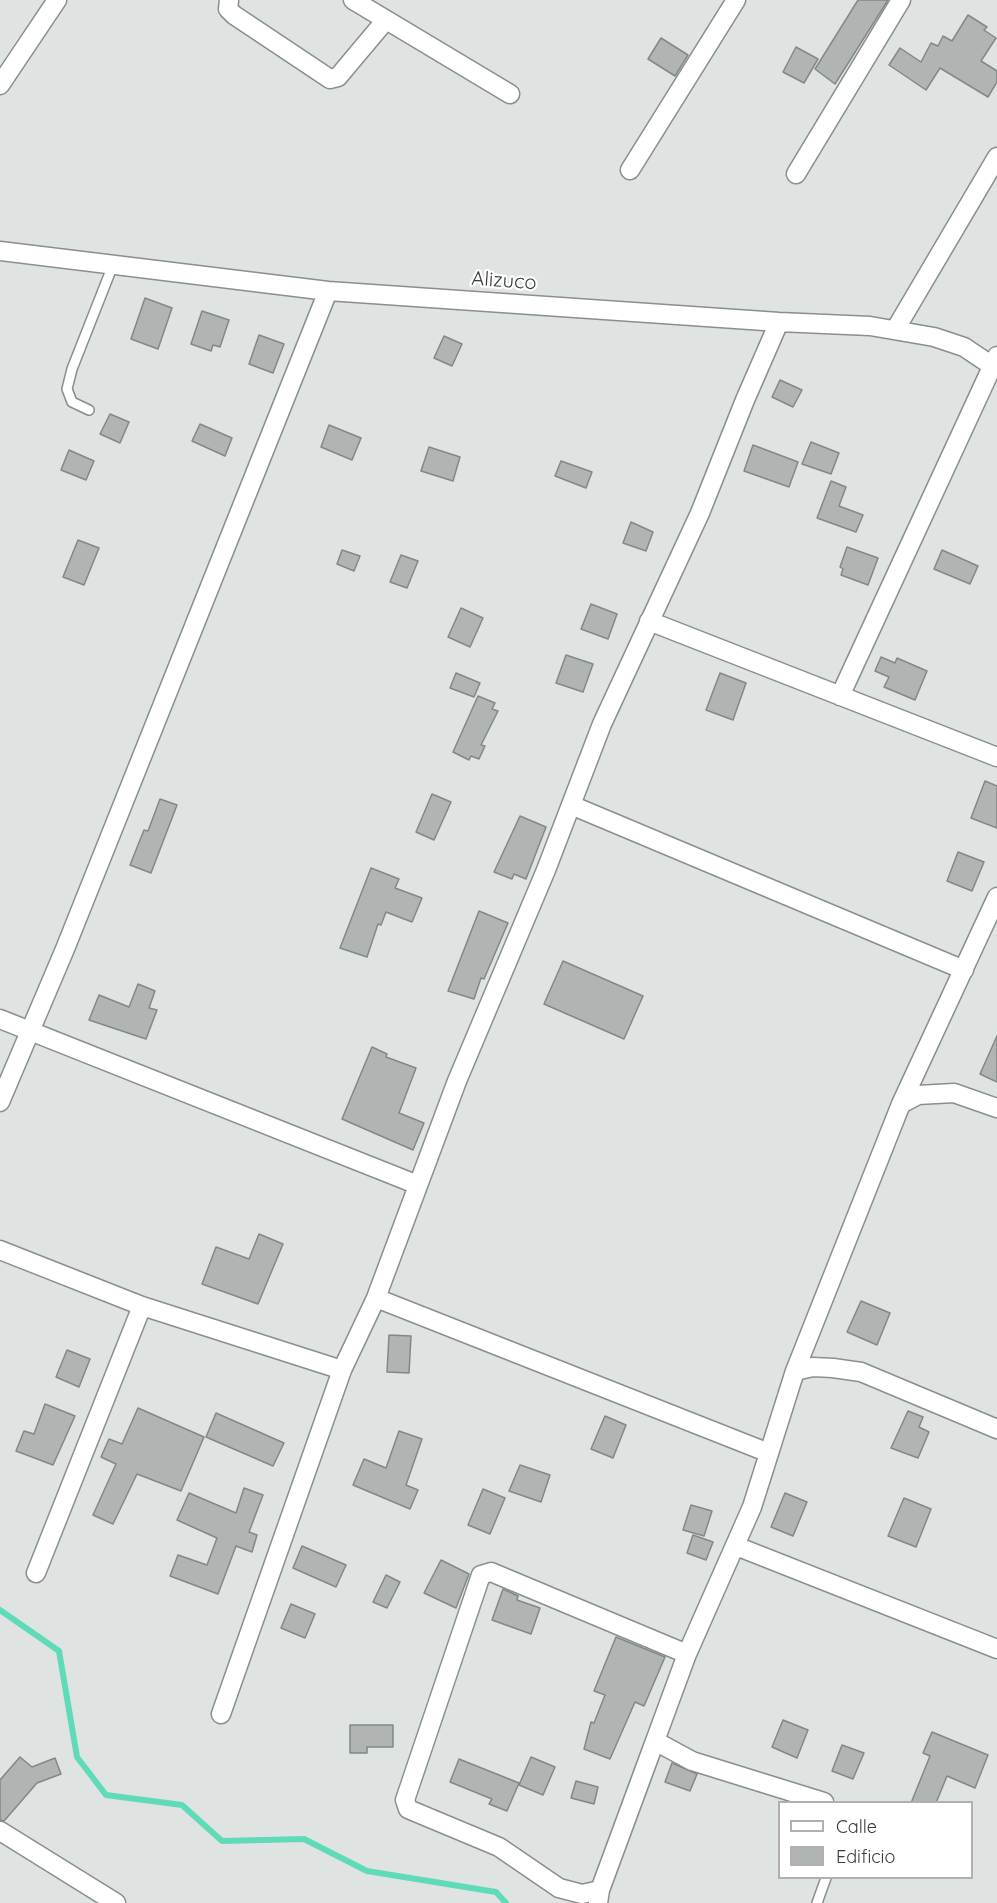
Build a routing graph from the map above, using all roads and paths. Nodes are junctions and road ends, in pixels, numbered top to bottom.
1 (57, 0) edge
2 (229, 0) edge
3 (353, 0) edge
4 (736, 0) edge
5 (901, 0) edge
6 (386, 21) junction
7 (0, 85) edge
8 (510, 93) dead end
9 (997, 157) edge
10 (630, 170) dead end
11 (796, 174) dead end
12 (0, 251) edge
13 (113, 265) junction
14 (328, 291) junction
15 (780, 322) junction
16 (896, 330) junction
17 (995, 363) edge
18 (89, 410) dead end
19 (649, 621) junction
20 (840, 696) junction
21 (997, 757) edge
22 (571, 805) junction
23 (997, 897) edge
24 (964, 970) junction
25 (0, 1018) edge
26 (29, 1031) junction
27 (0, 1102) edge
28 (901, 1104) junction
29 (997, 1108) edge
30 (418, 1185) junction
31 (0, 1250) edge
32 (376, 1298) junction
33 (142, 1306) junction
34 (342, 1370) junction
35 (795, 1371) junction
36 (997, 1429) edge
37 (769, 1453) junction
38 (736, 1546) junction
39 (36, 1573) dead end
40 (997, 1648) edge
41 (687, 1654) junction
42 (221, 1714) dead end
43 (655, 1741) junction
44 (818, 1801) edge
45 (0, 1831) edge
46 (826, 1879) edge
47 (599, 1897) edge
48 (116, 1903) edge
49 (817, 1903) edge

1 - 7 street
2 - 6 street
3 - 6 street
4 - 10 street
5 - 11 street
6 - 8 street
9 - 16 street
12 - 13 street, Alizuco
13 - 14 street, Alizuco
13 - 18 lane
14 - 15 street, Alizuco
14 - 26 street
15 - 16 street, Alizuco
15 - 19 street
16 - 17 street, Alizuco
17 - 20 street
19 - 20 street
19 - 22 street
20 - 21 street
22 - 24 street
22 - 30 street
23 - 24 street
24 - 28 street
25 - 26 street
26 - 27 street
26 - 30 street
28 - 29 street
28 - 35 street
30 - 32 street
31 - 33 street
32 - 34 street
32 - 37 street
33 - 34 street
33 - 39 street
34 - 42 street
35 - 36 street
35 - 37 street
37 - 38 street
38 - 40 street
38 - 41 street
41 - 43 street
41 - 47 street
43 - 44 street
43 - 47 street
45 - 48 street
46 - 49 lane

